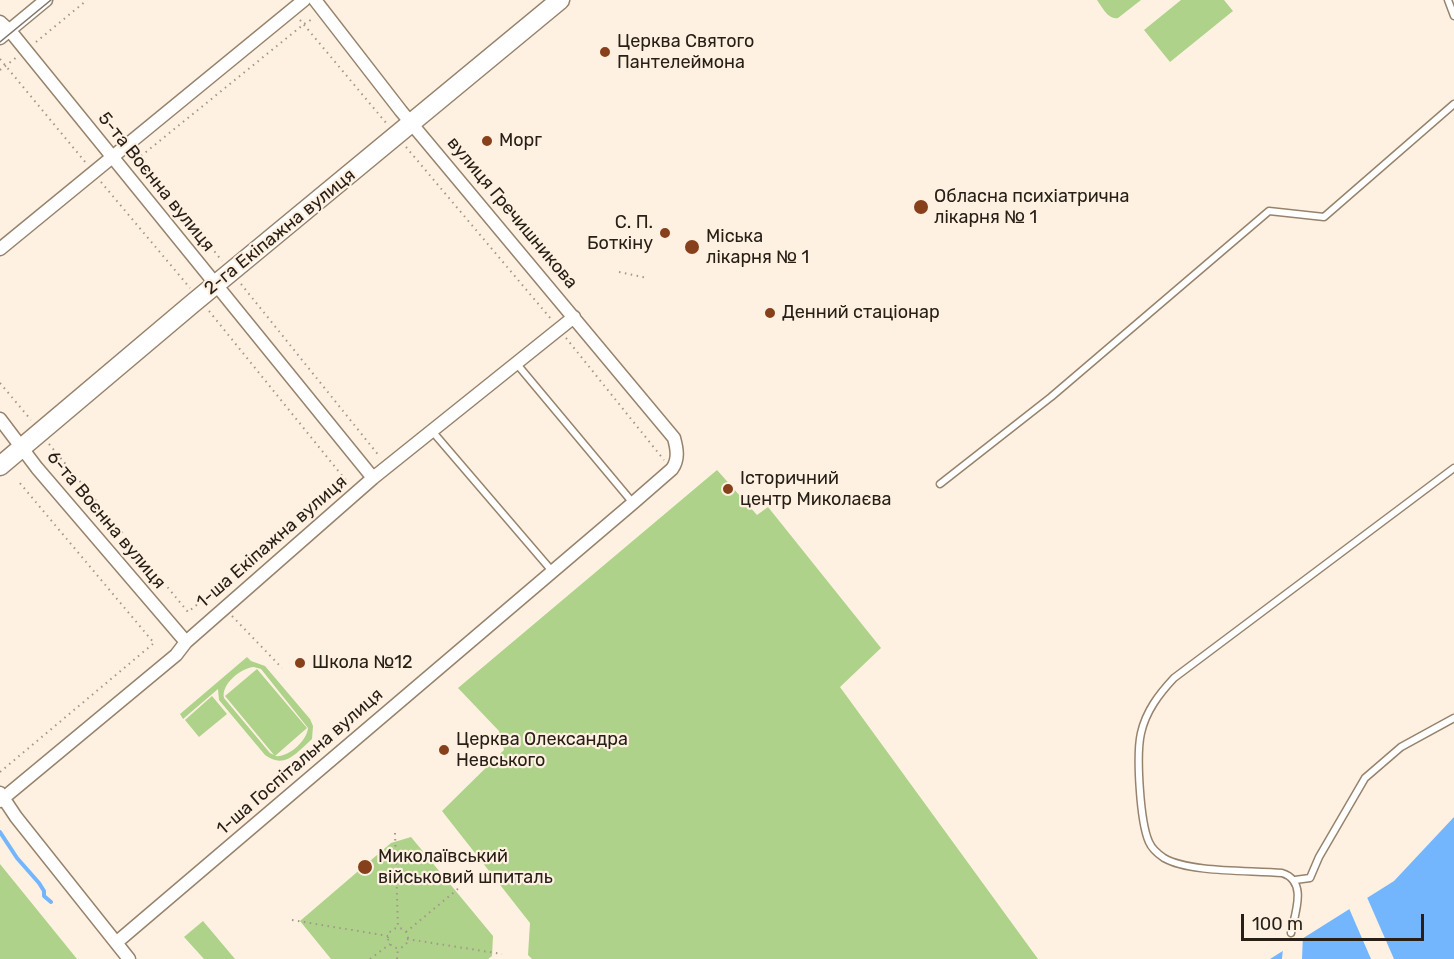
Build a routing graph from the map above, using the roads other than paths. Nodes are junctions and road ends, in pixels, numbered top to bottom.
1 (46, 0) edge
2 (304, 0) edge
3 (315, 0) edge
4 (560, 0) edge
5 (1448, 0) edge
6 (1454, 16) edge
7 (3, 30) edge
8 (1454, 104) edge
9 (412, 124) junction
10 (114, 157) junction
11 (0, 249) edge
12 (215, 285) junction
13 (574, 317) junction
14 (515, 362) junction
15 (0, 419) edge
16 (432, 431) junction
17 (22, 447) junction
18 (0, 466) edge
19 (1454, 468) edge
20 (672, 469) joint
21 (373, 478) junction
22 (940, 484) dead end
23 (633, 502) junction
24 (552, 571) junction
25 (186, 642) junction
26 (1454, 718) edge
27 (1, 798) edge
28 (1295, 880) junction
29 (1291, 933) dead end
30 (117, 942) junction
31 (129, 959) edge

1 - 7 street
2 - 10 street
3 - 9 street, вулиця Гречишникова
4 - 9 street, 2-га Екіпажна вулиця
5 - 6 lane
7 - 10 street, 5-та Воєнна вулиця
8 - 22 lane
9 - 12 street, 2-га Екіпажна вулиця
9 - 13 street, вулиця Гречишникова
10 - 11 street
10 - 12 street, 5-та Воєнна вулиця
12 - 17 street, 2-га Екіпажна вулиця
12 - 21 street, 5-та Воєнна вулиця
13 - 14 street, 1-ша Екіпажна вулиця
13 - 20 street, вулиця Гречишникова
14 - 16 street, 1-ша Екіпажна вулиця
14 - 23 lane
15 - 17 street, 6-та Воєнна вулиця
16 - 21 street, 1-ша Екіпажна вулиця
16 - 24 lane
17 - 18 street, 2-га Екіпажна вулиця
17 - 25 street, 6-та Воєнна вулиця
19 - 28 lane
20 - 23 street, 1-ша Госпітальна вулиця
21 - 25 street, 1-ша Екіпажна вулиця
23 - 24 street, 1-ша Госпітальна вулиця
24 - 30 street, 1-ша Госпітальна вулиця
25 - 27 street, 1-ша Екіпажна вулиця
26 - 28 lane
27 - 30 street
28 - 29 lane
30 - 31 street

